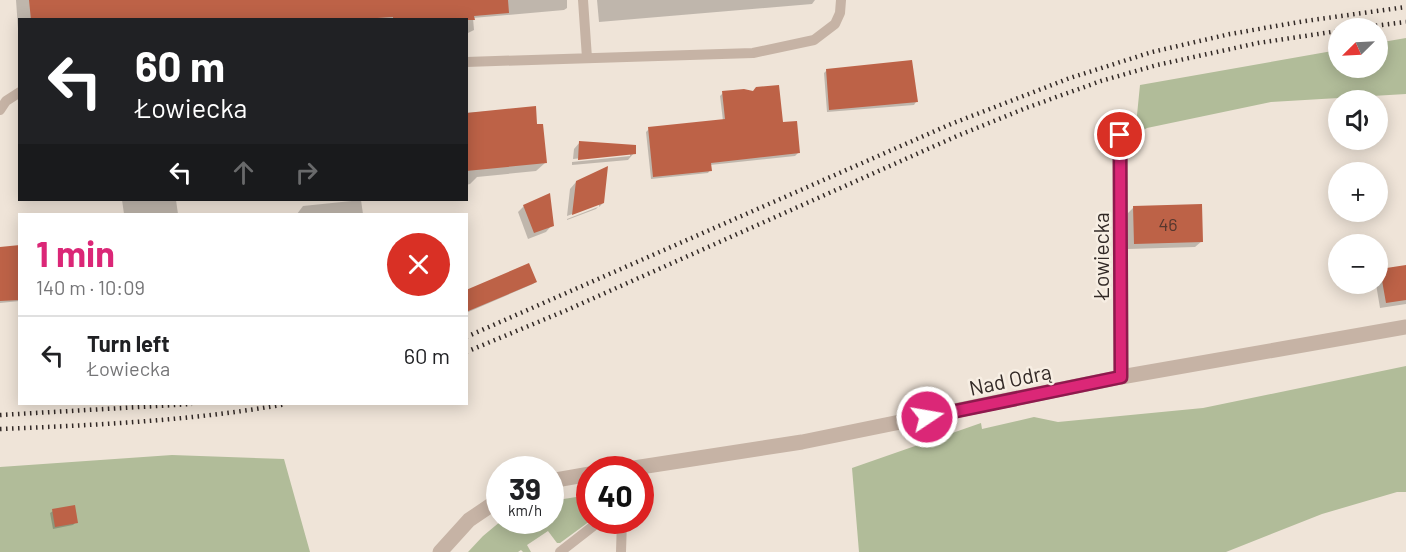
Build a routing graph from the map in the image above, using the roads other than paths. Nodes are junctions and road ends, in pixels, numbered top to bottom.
1 (583, 0) edge
2 (841, 0) edge
3 (587, 58) junction
4 (468, 62) edge
5 (18, 93) edge
6 (0, 110) edge
7 (1120, 135) dead end
8 (1406, 327) edge
9 (1121, 377) junction
10 (654, 465) edge
11 (486, 508) edge
12 (583, 534) edge
13 (622, 534) edge
14 (440, 552) edge
15 (560, 552) edge
16 (621, 552) edge

1 - 3 lane
2 - 3 lane
3 - 4 lane
5 - 6 lane
7 - 9 street, Łowiecka
8 - 9 street, Nad Odrą
9 - 10 street, Nad Odrą
11 - 14 street
12 - 15 lane
13 - 16 lane

